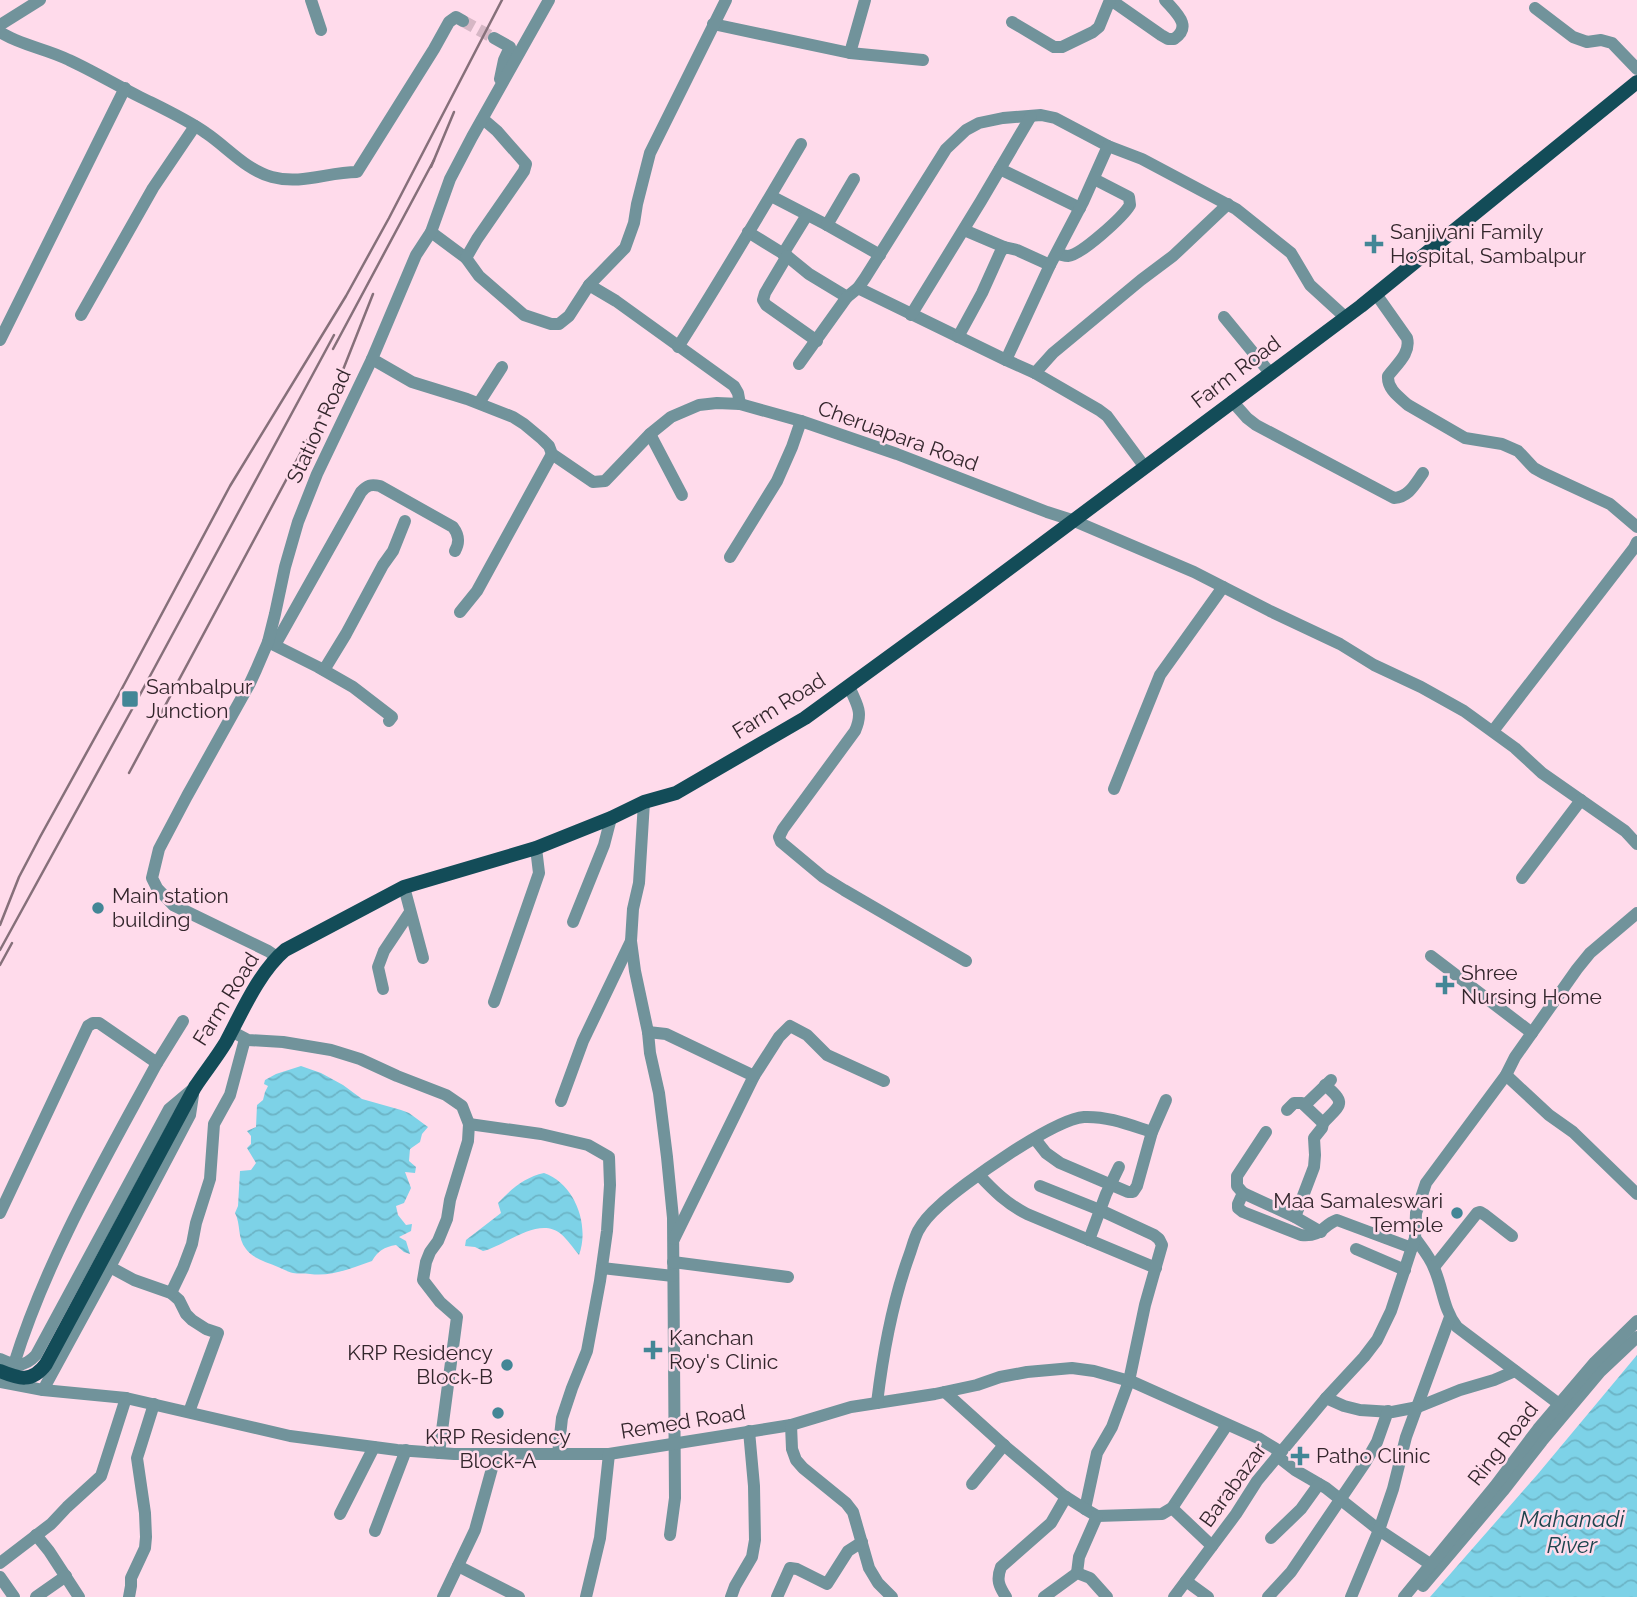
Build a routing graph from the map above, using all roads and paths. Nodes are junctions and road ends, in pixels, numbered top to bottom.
1 (40, 0) edge
2 (311, 0) edge
3 (549, 0) edge
4 (726, 0) edge
5 (865, 0) edge
6 (1110, 0) edge
7 (1166, 0) edge
8 (1535, 8) dead end
9 (463, 21) dead end
10 (1013, 22) dead end
11 (713, 24) junction
12 (0, 25) edge
13 (321, 30) dead end
14 (0, 32) edge
15 (494, 38) tunnel mouth
16 (850, 53) junction
17 (923, 60) dead end
18 (1637, 69) edge
19 (1637, 82) edge
20 (500, 86) junction
21 (125, 88) junction
22 (1031, 116) junction
23 (483, 119) junction
24 (195, 126) junction
25 (801, 144) dead end
26 (1108, 146) junction
27 (1000, 169) junction
28 (854, 179) dead end
29 (1094, 179) junction
30 (771, 196) junction
31 (1228, 204) junction
32 (1080, 208) junction
33 (807, 215) junction
34 (827, 225) junction
35 (964, 230) junction
36 (431, 232) junction
37 (748, 232) junction
38 (1004, 247) junction
39 (785, 255) junction
40 (880, 256) junction
41 (466, 258) junction
42 (1053, 260) junction
43 (589, 285) junction
44 (858, 288) junction
45 (1376, 294) junction
46 (847, 297) junction
47 (81, 315) dead end
48 (911, 315) junction
49 (1224, 317) dead end
50 (1345, 317) junction
51 (958, 337) junction
52 (0, 340) edge
53 (817, 341) junction
54 (678, 346) junction
55 (372, 359) junction
56 (1006, 360) junction
57 (799, 364) dead end
58 (502, 367) dead end
59 (1035, 373) junction
60 (1270, 373) junction
61 (1232, 401) junction
62 (478, 403) junction
63 (740, 404) junction
64 (801, 421) junction
65 (650, 434) junction
66 (552, 454) junction
67 (1144, 466) junction
68 (1423, 473) dead end
69 (682, 495) dead end
70 (1072, 520) junction
71 (405, 521) dead end
72 (1637, 527) edge
73 (1637, 542) edge
74 (455, 551) dead end
75 (730, 557) dead end
76 (1223, 587) junction
77 (460, 612) dead end
78 (271, 643) junction
79 (324, 670) junction
80 (849, 686) junction
81 (389, 721) dead end
82 (1493, 731) junction
83 (1114, 789) dead end
84 (1581, 800) junction
85 (644, 802) junction
86 (611, 818) junction
87 (1636, 841) edge
88 (536, 848) junction
89 (1522, 878) dead end
90 (404, 887) junction
91 (410, 912) junction
92 (1637, 913) edge
93 (573, 922) dead end
94 (631, 941) junction
95 (1431, 956) dead end
96 (277, 957) junction
97 (423, 958) dead end
98 (966, 961) dead end
99 (383, 989) dead end
100 (494, 1002) dead end
101 (183, 1021) dead end
102 (231, 1031) junction
103 (648, 1032) junction
104 (1532, 1033) junction
105 (245, 1039) junction
106 (157, 1063) junction
107 (1506, 1075) junction
108 (754, 1076) junction
109 (884, 1081) dead end
110 (195, 1087) junction
111 (1166, 1100) dead end
112 (561, 1101) dead end
113 (1305, 1105) junction
114 (1287, 1110) dead end
115 (1323, 1123) junction
116 (469, 1124) junction
117 (1152, 1132) junction
118 (1266, 1132) dead end
119 (1035, 1139) junction
120 (1119, 1167) dead end
121 (979, 1175) junction
122 (1110, 1185) junction
123 (1040, 1186) dead end
124 (1243, 1193) junction
125 (1637, 1194) edge
126 (1100, 1210) junction
127 (0, 1213) edge
128 (1294, 1217) junction
129 (1321, 1232) junction
130 (1512, 1236) dead end
131 (1089, 1240) junction
132 (674, 1241) junction
133 (1414, 1243) junction
134 (1356, 1249) dead end
135 (673, 1262) junction
136 (1434, 1267) junction
137 (110, 1268) junction
138 (602, 1268) junction
139 (1156, 1268) junction
140 (1405, 1270) junction
141 (673, 1276) junction
142 (788, 1277) dead end
143 (171, 1293) junction
144 (1450, 1317) junction
145 (1637, 1321) edge
146 (1637, 1337) edge
147 (0, 1359) edge
148 (14, 1364) junction
149 (0, 1371) edge
150 (1514, 1371) junction
151 (1129, 1381) junction
152 (0, 1382) edge
153 (43, 1390) junction
154 (945, 1392) junction
155 (126, 1398) junction
156 (1326, 1398) junction
157 (877, 1403) junction
158 (154, 1404) junction
159 (1559, 1404) junction
160 (1418, 1408) junction
161 (1388, 1411) junction
162 (189, 1412) junction
163 (791, 1425) junction
164 (1227, 1425) junction
165 (749, 1431) junction
166 (676, 1443) junction
167 (1004, 1445) junction
168 (374, 1447) junction
169 (406, 1450) junction
170 (439, 1453) junction
171 (496, 1454) junction
172 (558, 1454) junction
173 (609, 1454) junction
174 (1279, 1454) junction
175 (972, 1484) dead end
176 (1319, 1484) junction
177 (1066, 1497) junction
178 (1340, 1499) junction
179 (1172, 1508) junction
180 (1085, 1509) junction
181 (340, 1514) dead end
182 (1097, 1516) junction
183 (1378, 1530) junction
184 (374, 1531) dead end
185 (36, 1535) junction
186 (670, 1535) dead end
187 (1271, 1538) dead end
188 (862, 1542) junction
189 (1213, 1546) junction
190 (0, 1563) edge
191 (1430, 1564) junction
192 (458, 1566) junction
193 (1077, 1573) junction
194 (66, 1576) junction
195 (1186, 1581) junction
196 (36, 1597) edge
197 (79, 1597) edge
198 (129, 1597) edge
199 (443, 1597) edge
200 (519, 1597) edge
201 (586, 1597) edge
202 (732, 1597) edge
203 (776, 1597) edge
204 (892, 1597) edge
205 (1006, 1597) edge
206 (1044, 1597) edge
207 (1107, 1597) edge
208 (1174, 1597) edge
209 (1208, 1597) edge
210 (1268, 1597) edge
211 (1351, 1597) edge
212 (1404, 1597) edge
213 (1413, 1597) edge

1 - 12 street
2 - 13 street
3 - 20 street, Station Road
4 - 11 street
5 - 16 street
6 - 7 street
6 - 10 street
8 - 18 street
9 - 24 street
11 - 16 street
11 - 43 street
14 - 21 street
15 - 20 street
16 - 17 street
19 - 45 main road, Farm Road
20 - 23 street, Station Road
21 - 24 street
21 - 52 street
22 - 26 street
22 - 27 street
22 - 40 street
23 - 36 street, Station Road
23 - 41 street
24 - 47 street
25 - 30 street
26 - 29 street
26 - 31 street
27 - 32 street
27 - 35 street
28 - 34 street
29 - 32 street
29 - 42 street
30 - 33 street
30 - 37 street
31 - 50 street
31 - 59 street
32 - 42 street
33 - 34 street
33 - 39 street
34 - 40 street
35 - 38 street
35 - 48 street
36 - 41 street
36 - 55 street, Station Road
37 - 39 street
37 - 54 street
38 - 42 street
38 - 51 street
39 - 46 street
39 - 53 street
40 - 44 street
41 - 43 street
42 - 56 street
43 - 54 street
44 - 46 street
44 - 48 street
45 - 50 main road, Farm Road
45 - 72 street
46 - 53 street
48 - 51 street
49 - 60 street
50 - 60 main road, Farm Road
51 - 56 street
53 - 57 street
54 - 63 street
55 - 62 street, Cheruapara Road
55 - 78 street, Station Road
56 - 59 street
58 - 62 street
59 - 67 street
60 - 61 main road, Farm Road
61 - 67 main road, Farm Road
61 - 68 street
62 - 66 street, Cheruapara Road
63 - 64 street, Cheruapara Road
63 - 65 street, Cheruapara Road
64 - 70 street, Cheruapara Road
64 - 75 street
65 - 66 street, Cheruapara Road
65 - 69 street
66 - 77 street
67 - 70 main road, Farm Road
70 - 76 street, Cheruapara Road
70 - 80 main road, Farm Road
71 - 79 street
73 - 82 street
74 - 78 street
76 - 82 street, Cheruapara Road
76 - 83 street
78 - 79 street
78 - 96 street, Station Road
79 - 81 street
80 - 85 main road, Farm Road
80 - 98 street
82 - 84 street, Cheruapara Road
84 - 87 street, Cheruapara Road
84 - 89 street
85 - 86 main road, Farm Road
85 - 94 street
86 - 88 main road, Farm Road
86 - 93 street
88 - 90 main road, Farm Road
88 - 100 street
90 - 91 street
90 - 96 main road, Farm Road
91 - 97 street
91 - 99 street
92 - 104 street, Barabazar
94 - 103 street
94 - 112 street
95 - 104 street
96 - 102 main road, Farm Road
101 - 106 street
102 - 105 street
102 - 110 main road, Farm Road
103 - 108 street
103 - 132 street
104 - 107 street, Barabazar
105 - 116 street
105 - 143 street
106 - 127 street
106 - 148 street
107 - 125 street
107 - 133 street, Barabazar
108 - 109 street
108 - 132 street
110 - 137 street, Farm Road
110 - 148 street
110 - 149 main road
111 - 117 street
113 - 114 street
113 - 115 street
113 - 115 street
115 - 128 street
116 - 138 street
116 - 170 street
117 - 119 street
117 - 122 street
118 - 124 street
119 - 121 street
119 - 122 street
120 - 122 street
121 - 131 street
121 - 157 street
122 - 126 street
123 - 126 street
124 - 128 street
124 - 129 street
126 - 131 street
126 - 139 street
128 - 129 street
129 - 133 street
130 - 136 street
131 - 139 street
132 - 135 street
133 - 136 street
133 - 140 street, Barabazar
134 - 140 street
135 - 141 street
135 - 142 street
136 - 144 street
137 - 143 street
137 - 153 street, Farm Road
138 - 141 street
138 - 172 street
139 - 151 street
140 - 156 street, Barabazar
141 - 166 street
143 - 162 street
144 - 150 street
144 - 160 street
145 - 159 street, Ring Road
146 - 213 street, Ring Road
147 - 148 street
150 - 159 street
150 - 160 street
151 - 154 street, Remed Road
151 - 164 street, Remed Road
151 - 180 street
152 - 153 street, Remed Road
153 - 155 street, Remed Road
154 - 157 street, Remed Road
154 - 167 street
155 - 158 street, Remed Road
155 - 185 street
156 - 161 street
156 - 174 street, Barabazar
157 - 163 street, Remed Road
158 - 162 street, Remed Road
158 - 198 street
159 - 191 street, Ring Road
160 - 161 street
160 - 183 street
161 - 178 street
162 - 168 street, Remed Road
163 - 165 street, Remed Road
163 - 188 street
164 - 174 street, Remed Road
164 - 179 street
165 - 166 street, Remed Road
165 - 202 street
166 - 173 street, Remed Road
166 - 186 street
167 - 175 street
167 - 177 street
168 - 169 street, Remed Road
168 - 181 street
169 - 170 street, Remed Road
169 - 184 street
170 - 171 street, Remed Road
171 - 172 street, Remed Road
171 - 192 street
172 - 173 street, Remed Road
173 - 201 street
174 - 176 street, Remed Road
174 - 189 street, Barabazar
176 - 178 street, Remed Road
176 - 187 street
177 - 180 street
177 - 205 street
178 - 183 street, Remed Road
178 - 210 street
179 - 182 street
179 - 189 street
180 - 182 street
182 - 193 street
183 - 191 street, Remed Road
183 - 211 street
185 - 190 street
185 - 194 street
188 - 203 street
188 - 204 street
189 - 195 street, Barabazar
191 - 212 street, Ring Road
192 - 199 street
192 - 200 street
193 - 206 street
193 - 207 street
194 - 196 street
194 - 197 street
195 - 208 street, Barabazar
195 - 209 street

